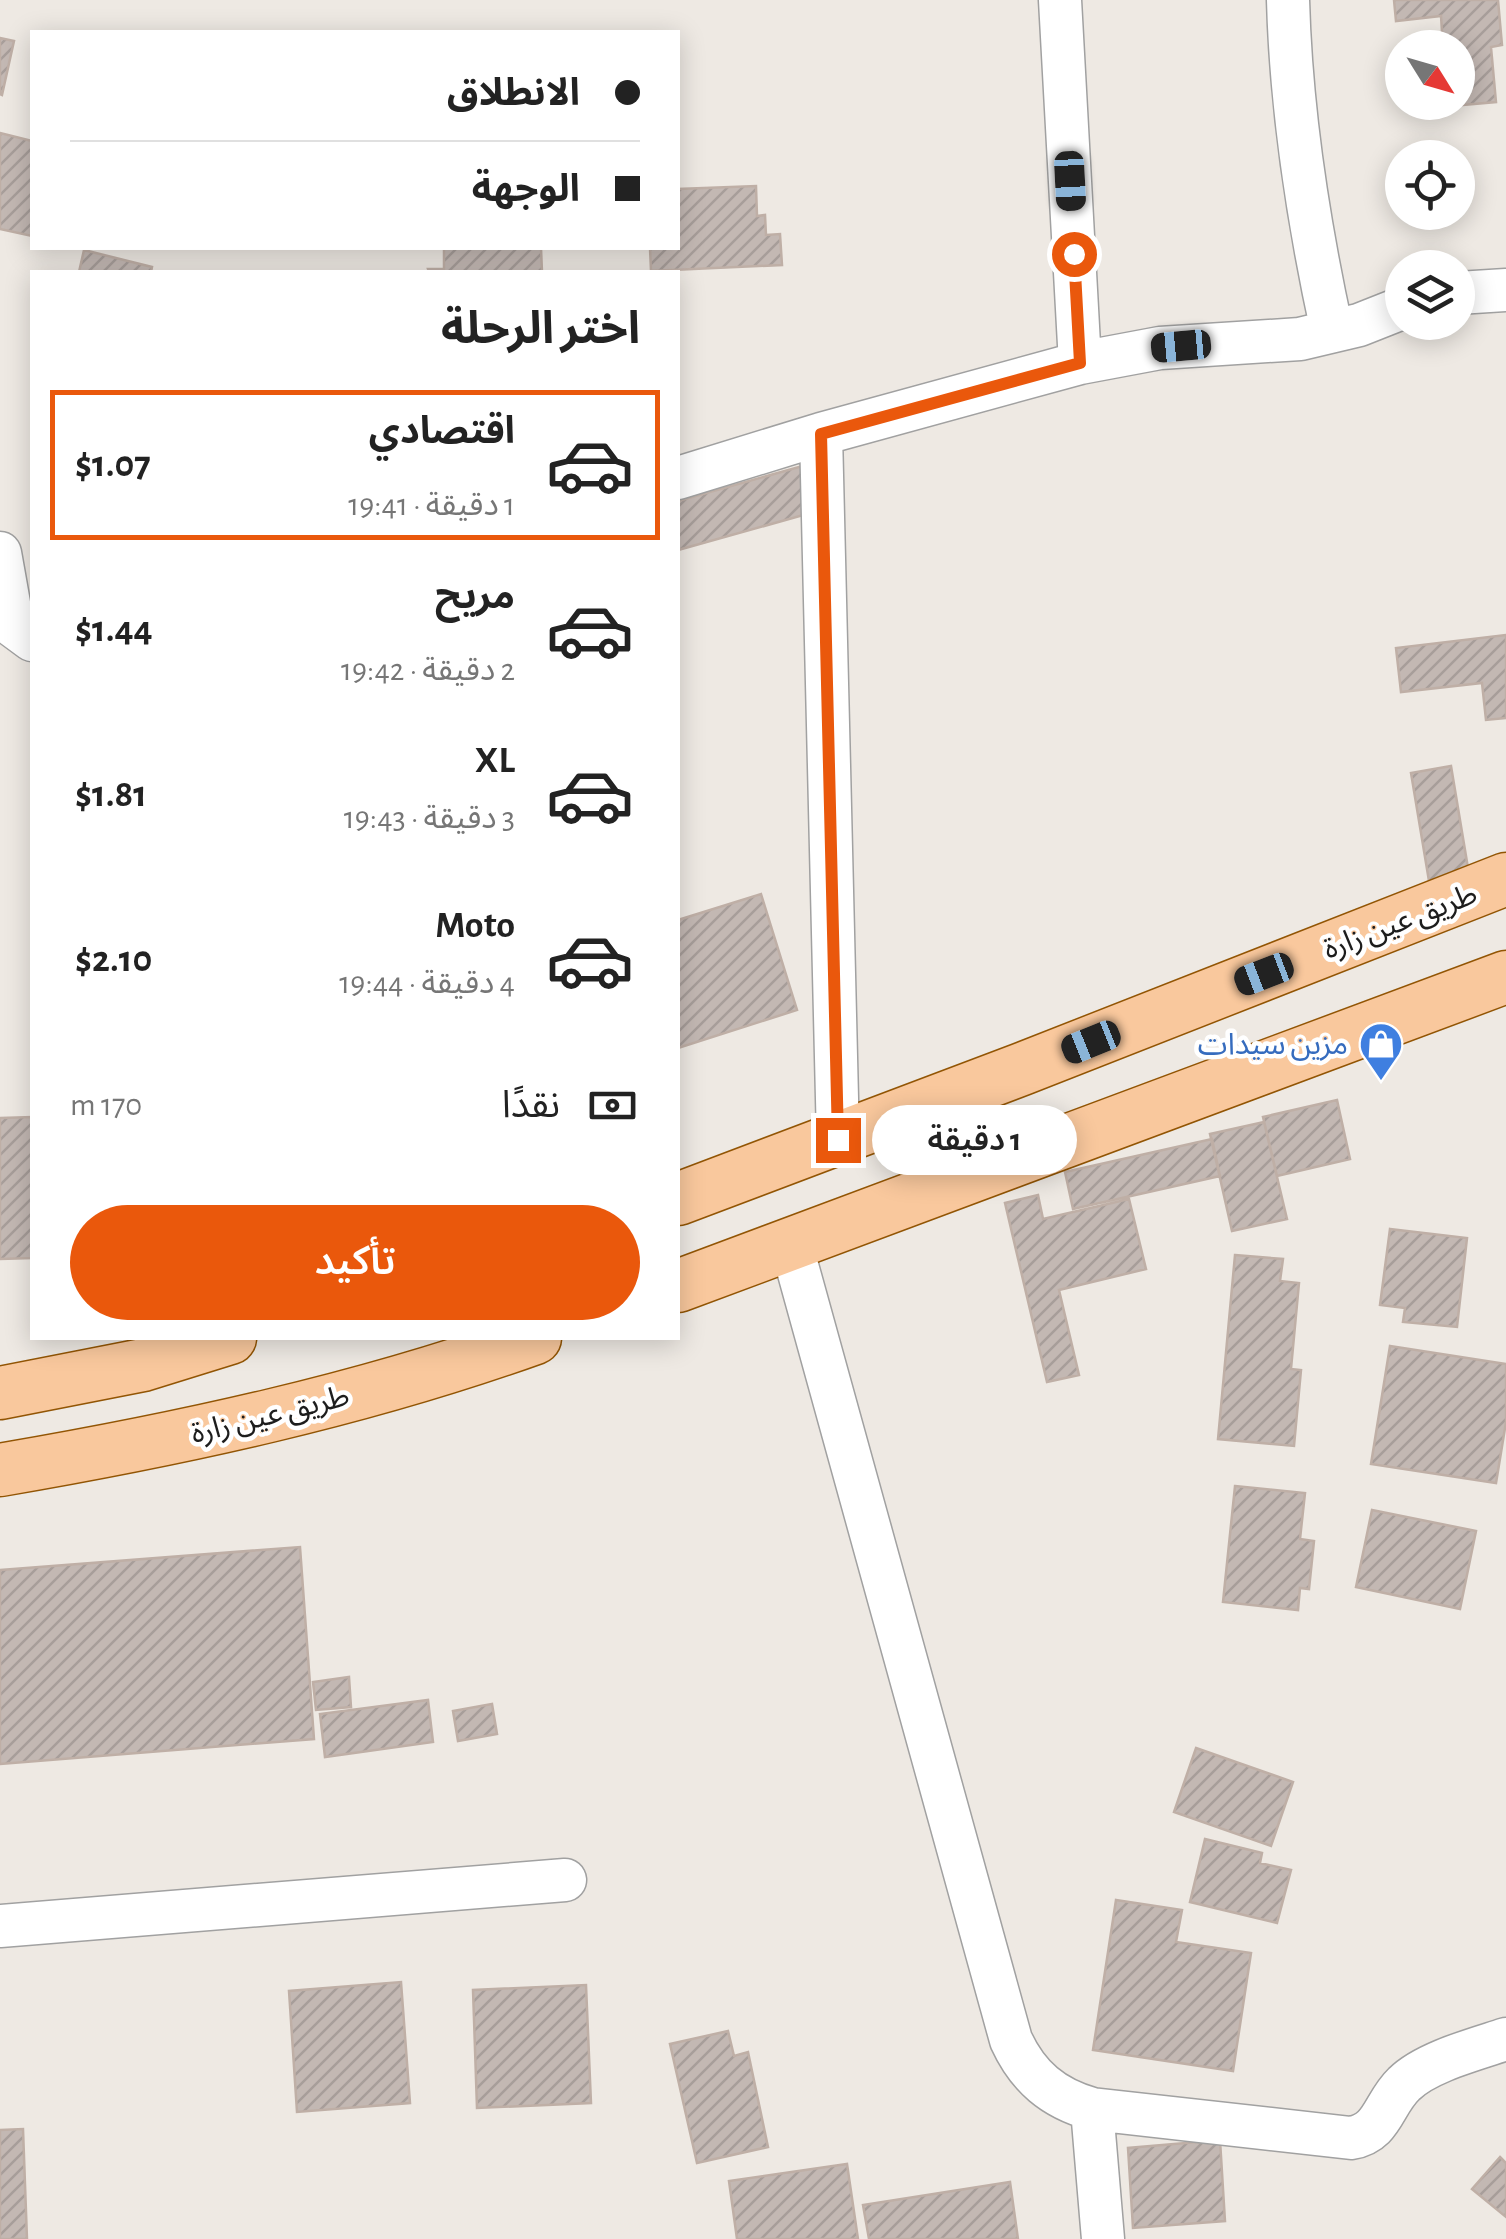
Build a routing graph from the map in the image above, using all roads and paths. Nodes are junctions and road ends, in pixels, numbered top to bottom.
1 (1060, 0) edge
2 (1288, 0) edge
3 (1506, 290) edge
4 (1475, 292) edge
5 (1385, 314) edge
6 (1332, 330) junction
7 (1080, 363) junction
8 (821, 434) junction
9 (680, 477) edge
10 (0, 553) edge
11 (30, 639) edge
12 (1506, 879) edge
13 (1506, 977) edge
14 (838, 1140) junction
15 (680, 1199) edge
16 (791, 1244) junction
17 (680, 1285) edge
18 (223, 1340) edge
19 (530, 1340) edge
20 (0, 1393) edge
21 (0, 1470) edge
22 (565, 1880) dead end
23 (0, 1926) edge
24 (1506, 2038) edge
25 (1092, 2110) junction
26 (1103, 2239) edge

1 - 7 street
2 - 6 street
3 - 4 street
5 - 6 street
6 - 7 street
7 - 8 street
8 - 9 street
8 - 14 street
10 - 11 street
12 - 14 main road, طريق عين زارة
13 - 16 main road
14 - 15 main road, طريق عين زارة
16 - 17 main road
16 - 25 street
18 - 20 main road
19 - 21 main road, طريق عين زارة
22 - 23 street
24 - 25 street
25 - 26 street

